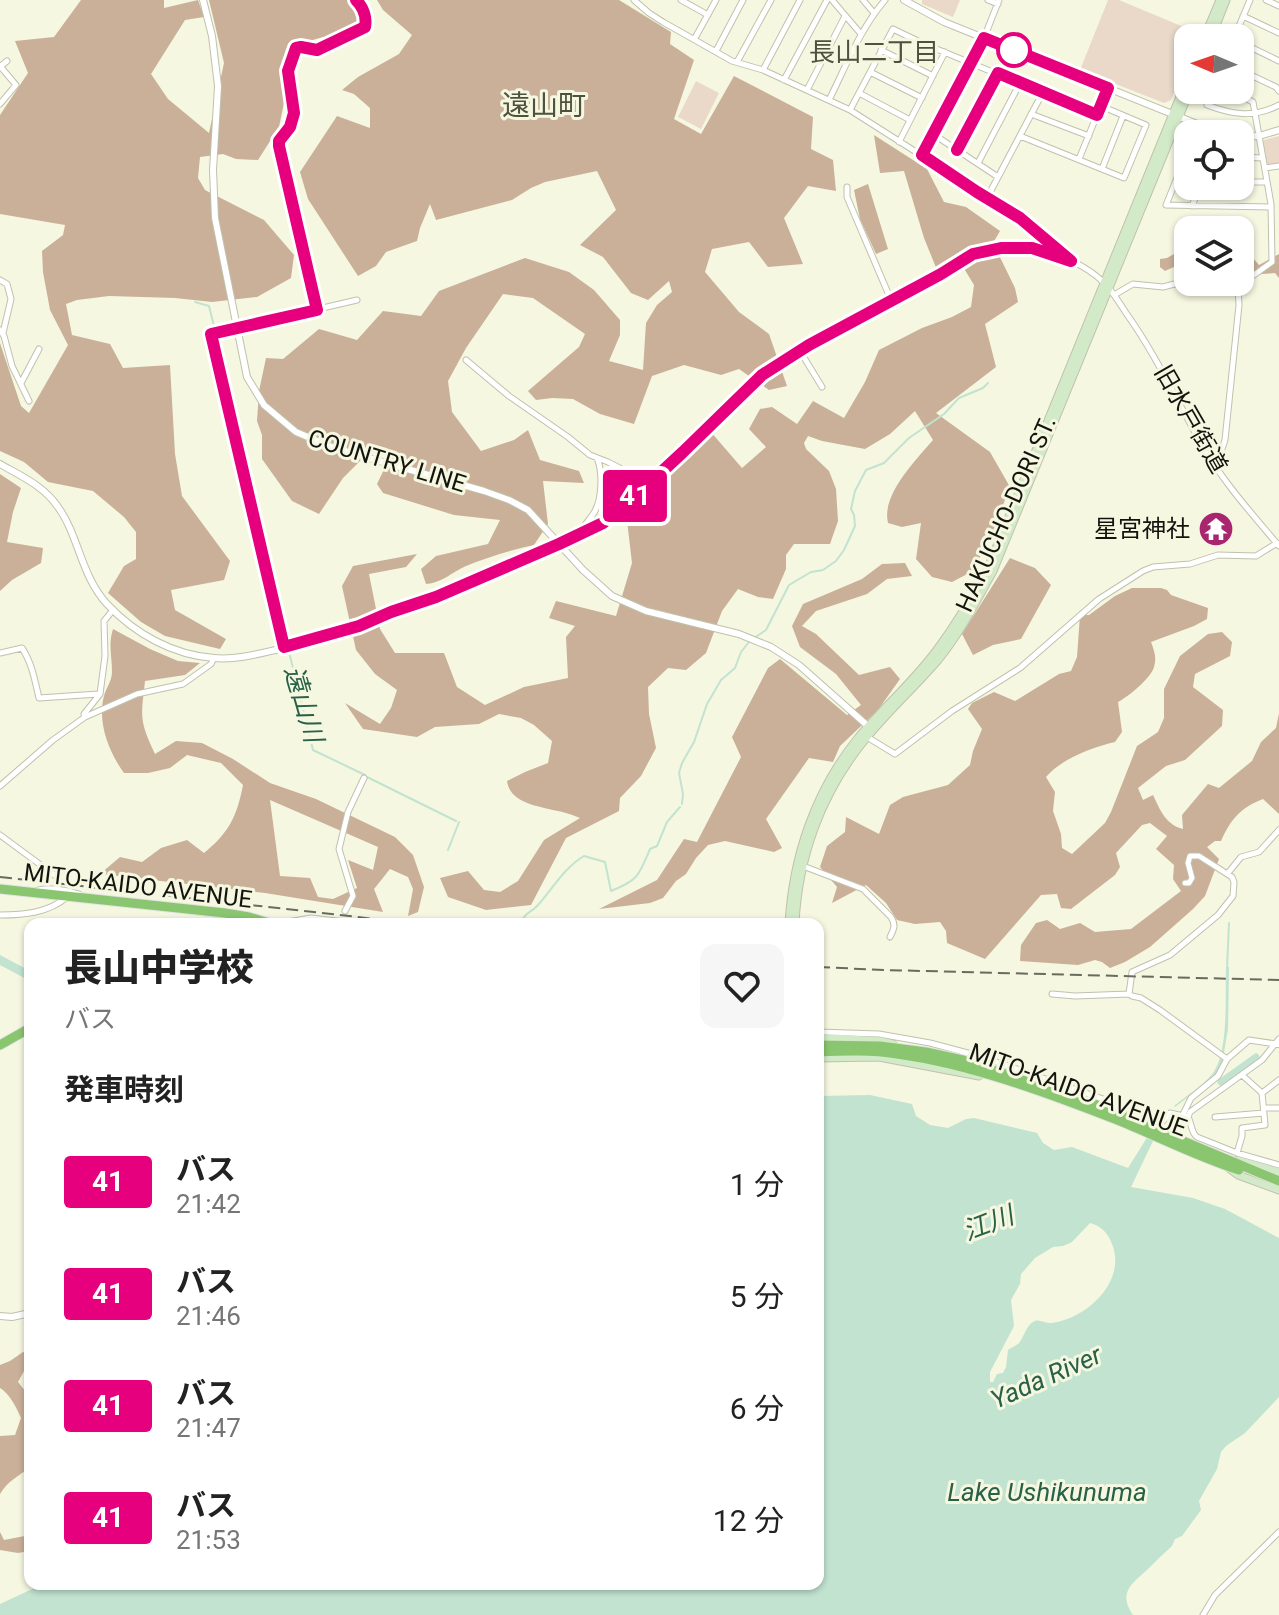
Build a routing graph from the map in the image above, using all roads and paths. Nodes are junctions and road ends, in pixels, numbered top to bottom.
1 (203, 0) edge
2 (356, 0) edge
3 (634, 0) edge
4 (681, 0) edge
5 (716, 0) edge
6 (743, 0) edge
7 (771, 0) edge
8 (800, 0) edge
9 (830, 0) edge
10 (863, 0) edge
11 (885, 0) edge
12 (904, 0) edge
13 (920, 0) edge
14 (988, 0) edge
15 (1220, 0) edge
16 (1226, 0) edge
17 (1250, 0) edge
18 (1266, 0) edge
19 (999, 2) edge
20 (1279, 6) edge
21 (917, 8) junction
22 (874, 13) junction
23 (708, 15) junction
24 (845, 16) junction
25 (1243, 16) junction
26 (1210, 24) edge
27 (1217, 24) edge
28 (1240, 24) edge
29 (1279, 33) edge
30 (861, 34) junction
31 (695, 38) junction
32 (984, 38) junction
33 (1254, 49) edge
34 (881, 50) junction
35 (716, 51) junction
36 (945, 52) junction
37 (7, 61) dead end
38 (1279, 61) edge
39 (737, 62) junction
40 (972, 63) junction
41 (0, 66) edge
42 (763, 70) junction
43 (870, 72) junction
44 (998, 73) junction
45 (933, 76) junction
46 (1254, 77) edge
47 (784, 80) junction
48 (1020, 83) junction
49 (1108, 88) junction
50 (807, 90) junction
51 (1279, 91) edge
52 (1043, 92) junction
53 (859, 93) junction
54 (922, 98) junction
55 (1, 99) edge
56 (829, 100) junction
57 (1180, 104) edge
58 (1182, 104) edge
59 (1207, 104) edge
60 (1253, 104) edge
61 (1279, 105) edge
62 (1101, 106) junction
63 (850, 110) junction
64 (1031, 114) junction
65 (1255, 114) junction
66 (1097, 115) junction
67 (1123, 116) junction
68 (1176, 116) junction
69 (910, 120) junction
70 (1186, 120) edge
71 (1279, 130) edge
72 (933, 134) junction
73 (1020, 136) junction
74 (1089, 136) junction
75 (1254, 136) edge
76 (1259, 136) junction
77 (899, 142) junction
78 (957, 150) junction
79 (922, 155) junction
80 (1254, 158) edge
81 (1263, 158) junction
82 (1079, 159) junction
83 (978, 163) junction
84 (1279, 166) edge
85 (1265, 168) junction
86 (1102, 169) junction
87 (998, 177) junction
88 (1254, 182) edge
89 (1267, 182) junction
90 (1174, 185) edge
91 (847, 187) dead end
92 (987, 198) junction
93 (1194, 200) edge
94 (1192, 206) junction
95 (1271, 207) junction
96 (1279, 236) edge
97 (1272, 240) junction
98 (1071, 261) junction
99 (1254, 275) edge
100 (0, 280) edge
101 (1174, 284) edge
102 (1109, 289) junction
103 (1238, 296) edge
104 (357, 300) dead end
105 (891, 300) junction
106 (317, 310) junction
107 (237, 327) junction
108 (1, 332) edge
109 (39, 349) dead end
110 (800, 351) junction
111 (466, 360) dead end
112 (21, 383) junction
113 (822, 387) dead end
114 (29, 401) dead end
115 (597, 458) junction
116 (0, 464) edge
117 (1214, 464) junction
118 (649, 483) junction
119 (580, 535) junction
120 (559, 544) junction
121 (1278, 544) edge
122 (113, 610) junction
123 (284, 647) junction
124 (0, 653) edge
125 (214, 658) junction
126 (100, 694) junction
127 (85, 717) junction
128 (869, 732) junction
129 (364, 778) dead end
130 (0, 786) edge
131 (1279, 830) edge
132 (0, 835) edge
133 (803, 866) junction
134 (1228, 873) junction
135 (1185, 883) dead end
136 (0, 889) edge
137 (58, 889) junction
138 (33, 893) junction
139 (68, 896) junction
140 (82, 898) junction
141 (345, 911) dead end
142 (0, 915) edge
143 (253, 918) edge
144 (792, 918) edge
145 (793, 918) edge
146 (890, 937) dead end
147 (1052, 994) dead end
148 (1129, 994) junction
149 (24, 1031) edge
150 (824, 1035) edge
151 (824, 1036) edge
152 (1278, 1042) edge
153 (0, 1045) edge
154 (824, 1045) edge
155 (926, 1052) junction
156 (824, 1055) edge
157 (824, 1055) edge
158 (1227, 1059) junction
159 (1242, 1075) junction
160 (1279, 1080) edge
161 (1009, 1082) junction
162 (1069, 1091) junction
163 (1262, 1093) junction
164 (1279, 1108) edge
165 (1264, 1111) junction
166 (1184, 1116) junction
167 (1215, 1117) dead end
168 (1171, 1139) junction
169 (1237, 1153) junction
170 (1225, 1162) junction
171 (1279, 1165) edge
172 (1279, 1172) edge
173 (1279, 1182) edge
174 (1279, 1190) edge
175 (24, 1314) edge
176 (0, 1316) edge
177 (1279, 1532) edge
178 (1203, 1615) edge

1 - 107 street, COUNTRY LINE
2 - 106 street
3 - 31 street
4 - 23 street
5 - 23 street
6 - 35 street
7 - 39 street
8 - 42 street
9 - 24 street
9 - 47 street
10 - 22 street
11 - 22 street
12 - 21 street
13 - 21 street
14 - 19 street
15 - 26 main road
16 - 27 main road
17 - 25 street
18 - 20 street
19 - 32 street
21 - 32 street
22 - 30 street
23 - 31 street
24 - 30 street
24 - 50 street
25 - 28 street
25 - 29 street
30 - 56 street
31 - 35 street
32 - 40 street
32 - 49 street
33 - 38 street
34 - 36 street
34 - 43 street
34 - 45 street
35 - 39 street
36 - 40 street
36 - 45 street
37 - 41 street
39 - 42 street
40 - 44 street
40 - 72 street
41 - 55 street
42 - 47 street
43 - 53 street
43 - 54 street
44 - 48 street
44 - 78 street
45 - 54 street
46 - 51 street
47 - 50 street
48 - 52 street
48 - 83 street
49 - 62 street
49 - 68 street
50 - 56 street
52 - 64 street
52 - 66 street
53 - 63 street
53 - 69 street
54 - 69 street
56 - 63 street
57 - 68 main road, HAKUCHO-DORI ST.
58 - 68 main road, HAKUCHO-DORI ST.
59 - 65 street
60 - 65 street
61 - 65 street
62 - 66 street
62 - 67 street
63 - 77 street
64 - 73 street
64 - 74 street
65 - 76 street
66 - 74 street
67 - 86 street
67 - 86 street
68 - 70 street
68 - 102 main road, HAKUCHO-DORI ST.
69 - 77 street
71 - 76 street
72 - 78 street
72 - 79 street
73 - 82 street
73 - 87 street
74 - 82 street
75 - 76 street
76 - 81 street
77 - 79 street
78 - 83 street
79 - 92 street
80 - 81 street
81 - 85 street
82 - 86 street
83 - 87 street
84 - 85 street
85 - 89 street
87 - 92 street
88 - 89 street
89 - 95 street
90 - 94 street
91 - 105 street
92 - 98 street
93 - 94 street
94 - 95 street
95 - 97 street
96 - 97 street
97 - 99 street
98 - 102 street
98 - 105 street
100 - 108 street
101 - 102 street
102 - 117 street, 旧水戸街道
102 - 128 main road, HAKUCHO-DORI ST.
103 - 117 street
104 - 106 street
105 - 110 street
106 - 107 street
107 - 120 street, COUNTRY LINE
107 - 123 street
108 - 112 street
109 - 112 street
110 - 113 street
110 - 118 street
111 - 115 street
112 - 114 street
115 - 118 street
115 - 119 street
116 - 122 street
117 - 121 street, 旧水戸街道
118 - 119 street
119 - 120 street
120 - 123 street
120 - 128 street, COUNTRY LINE
121 - 128 street
122 - 125 street
122 - 126 street
123 - 125 street
124 - 126 street
125 - 127 street
126 - 127 street
127 - 130 street
128 - 133 main road, HAKUCHO-DORI ST.
128 - 144 main road, HAKUCHO-DORI ST.
129 - 141 street
131 - 134 street
132 - 137 street
133 - 145 main road, HAKUCHO-DORI ST.
133 - 146 street
134 - 135 street
134 - 148 street
136 - 138 highway, MITO-KAIDO AVENUE
137 - 138 street
137 - 140 street
138 - 139 highway, MITO-KAIDO AVENUE
139 - 140 highway, MITO-KAIDO AVENUE
139 - 142 street
140 - 143 highway, MITO-KAIDO AVENUE
147 - 148 street
148 - 158 street
149 - 153 highway
150 - 162 street
151 - 155 main road
152 - 158 street
152 - 159 street
154 - 155 highway, MITO-KAIDO AVENUE
155 - 162 highway, MITO-KAIDO AVENUE
156 - 161 main road
157 - 161 highway, MITO-KAIDO AVENUE
158 - 166 street
159 - 163 street
159 - 166 street
160 - 163 street
161 - 168 highway, MITO-KAIDO AVENUE
162 - 166 street
162 - 168 highway, MITO-KAIDO AVENUE
163 - 165 street
164 - 165 street
165 - 167 street
165 - 169 street
166 - 168 street
166 - 169 street
168 - 170 highway, MITO-KAIDO AVENUE
169 - 171 street
170 - 172 main road
170 - 173 highway, MITO-KAIDO AVENUE
170 - 174 main road
175 - 176 street
177 - 178 street

